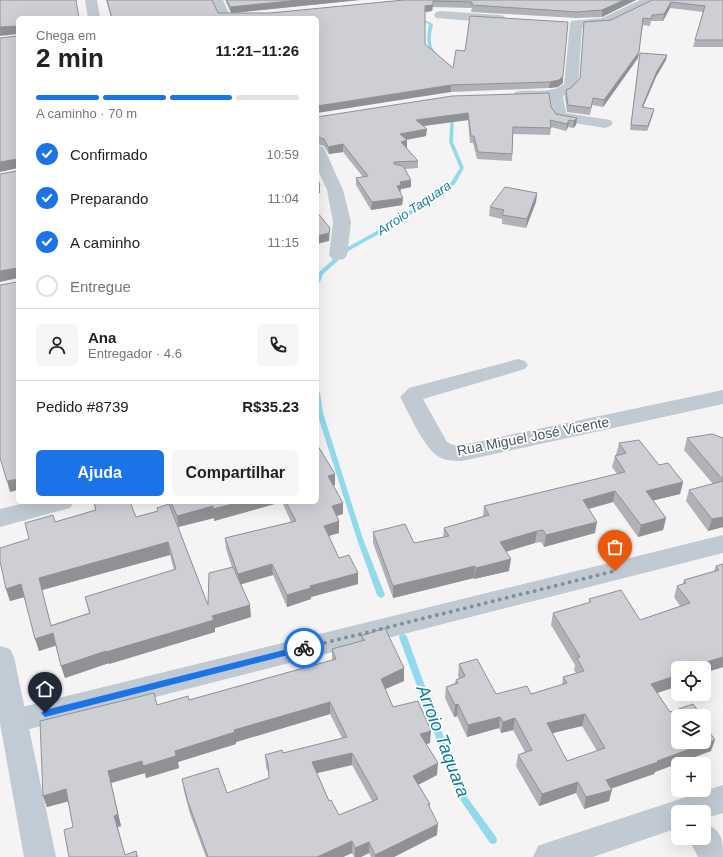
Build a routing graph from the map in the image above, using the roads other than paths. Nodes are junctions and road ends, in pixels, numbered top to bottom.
1 (91, 0) edge
2 (217, 0) edge
3 (650, 0) edge
4 (440, 15) dead end
5 (94, 16) edge
6 (224, 16) edge
7 (515, 20) edge
8 (561, 23) edge
9 (576, 24) junction
10 (555, 93) junction
11 (507, 95) edge
12 (605, 123) dead end
13 (319, 154) edge
14 (338, 255) dead end
15 (518, 365) dead end
16 (723, 397) edge
17 (54, 504) edge
18 (0, 518) edge
19 (723, 544) edge
20 (0, 657) edge
21 (14, 721) junction
22 (723, 799) edge
23 (705, 805) edge
24 (671, 817) edge
25 (708, 845) edge
26 (40, 857) edge
27 (549, 857) edge
28 (715, 857) edge

1 - 5 street
2 - 6 street
3 - 9 street
4 - 7 street
8 - 9 street
9 - 10 street
10 - 11 street
10 - 12 street
13 - 14 street
15 - 16 street, Rua Miguel José Vicente
17 - 18 street
19 - 21 street
20 - 21 street
21 - 26 street
22 - 23 street
24 - 27 street
25 - 28 street

